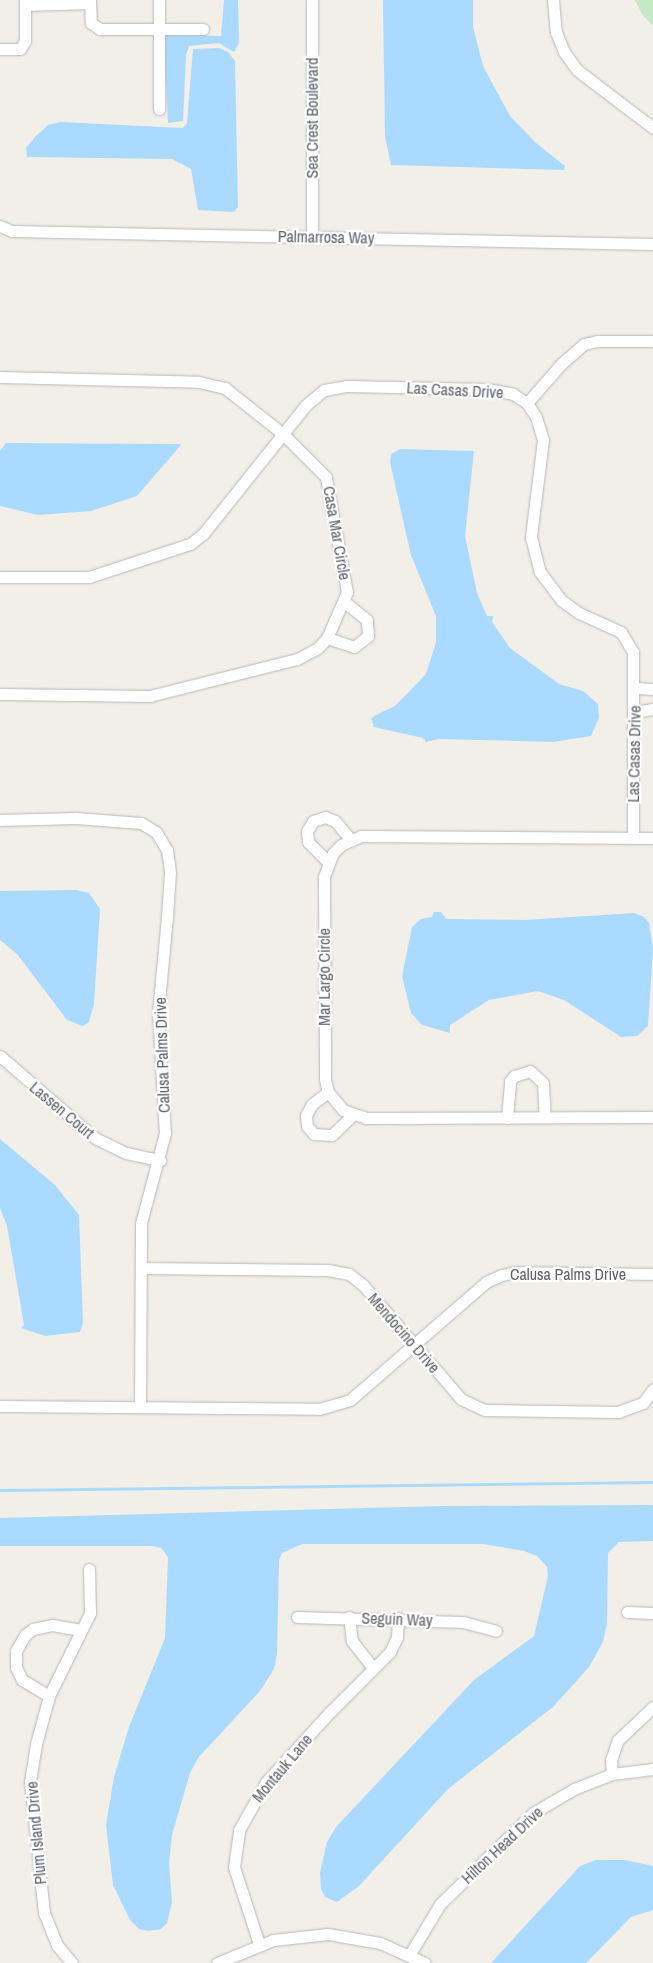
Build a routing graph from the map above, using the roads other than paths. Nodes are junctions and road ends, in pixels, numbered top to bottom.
1 (160, 0) edge
2 (312, 0) edge
3 (553, 0) edge
4 (25, 2) edge
5 (90, 2) edge
6 (203, 29) dead end
7 (160, 30) junction
8 (0, 49) edge
9 (159, 109) dead end
10 (653, 128) edge
11 (0, 226) edge
12 (312, 237) junction
13 (653, 244) edge
14 (653, 342) edge
15 (0, 377) edge
16 (527, 403) junction
17 (283, 434) junction
18 (0, 577) edge
19 (345, 602) junction
20 (327, 638) junction
21 (635, 688) junction
22 (653, 689) edge
23 (0, 694) edge
24 (653, 709) edge
25 (634, 712) junction
26 (0, 820) edge
27 (633, 837) junction
28 (653, 838) edge
29 (351, 840) junction
30 (328, 862) junction
31 (0, 1056) edge
32 (328, 1092) junction
33 (353, 1115) junction
34 (545, 1117) junction
35 (653, 1117) edge
36 (508, 1118) junction
37 (160, 1160) junction
38 (140, 1268) junction
39 (653, 1274) edge
40 (413, 1345) junction
41 (653, 1389) edge
42 (0, 1406) edge
43 (140, 1407) junction
44 (90, 1569) dead end
45 (627, 1612) dead end
46 (653, 1613) edge
47 (297, 1617) dead end
48 (348, 1618) junction
49 (398, 1618) junction
50 (81, 1630) junction
51 (496, 1631) dead end
52 (374, 1668) junction
53 (49, 1696) junction
54 (653, 1707) edge
55 (653, 1769) edge
56 (612, 1774) junction
57 (259, 1944) junction
58 (410, 1954) junction
59 (72, 1963) edge
60 (217, 1963) edge
61 (424, 1963) edge

1 - 7 street
2 - 12 street, Sea Crest Boulevard
3 - 10 street
4 - 5 street
4 - 8 street
5 - 7 street
6 - 7 street
7 - 9 street
11 - 12 street, Palmarrosa Way
12 - 13 street, Palmarrosa Way
14 - 16 street
15 - 17 street, Casa Mar Circle
16 - 17 street, Las Casas Drive
16 - 21 street, Las Casas Drive
17 - 18 street, Las Casas Drive
17 - 19 street, Casa Mar Circle
19 - 20 street, Casa Mar Circle
19 - 20 street
20 - 23 street, Casa Mar Circle
21 - 22 street
21 - 25 street, Las Casas Drive
24 - 25 street
25 - 27 street, Las Casas Drive
26 - 37 street, Calusa Palms Drive
27 - 28 street
27 - 29 street
29 - 30 street
29 - 30 street
30 - 32 street, Mar Largo Circle
31 - 37 street, Lassen Court
32 - 33 street
32 - 33 street
33 - 36 street
34 - 35 street
34 - 36 street
34 - 36 street
37 - 38 street, Calusa Palms Drive
38 - 40 street, Mendocino Drive
38 - 43 street, Calusa Palms Drive
39 - 40 street, Calusa Palms Drive
40 - 41 street, Mendocino Drive
40 - 43 street, Calusa Palms Drive
42 - 43 street, Calusa Palms Drive
44 - 50 street, Plum Island Drive
45 - 46 street
47 - 48 street, Seguin Way
48 - 49 street, Seguin Way
48 - 52 street
49 - 51 street, Seguin Way
49 - 52 street, Montauk Lane
50 - 53 street, Plum Island Drive
50 - 53 street
52 - 57 street, Montauk Lane
53 - 59 street, Plum Island Drive
54 - 56 street
55 - 56 street, Hilton Head Drive
56 - 58 street, Hilton Head Drive
57 - 58 street
57 - 60 street
58 - 61 street

